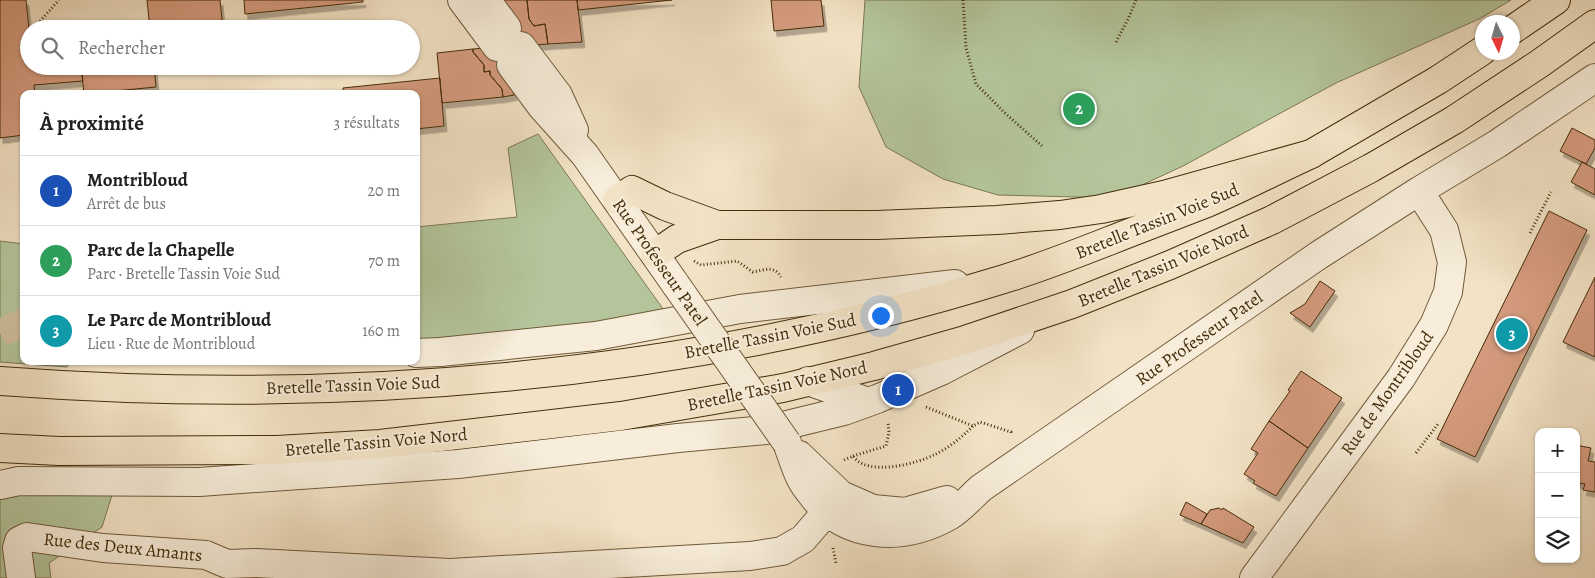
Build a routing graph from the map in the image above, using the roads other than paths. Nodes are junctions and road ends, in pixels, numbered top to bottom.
1 (462, 0) edge
2 (486, 0) edge
3 (1556, 0) edge
4 (1595, 24) edge
5 (1520, 25) edge
6 (509, 47) junction
7 (1475, 56) edge
8 (1595, 78) edge
9 (1311, 154) junction
10 (1418, 191) junction
11 (617, 200) junction
12 (717, 225) junction
13 (654, 254) junction
14 (1006, 278) junction
15 (789, 292) junction
16 (1072, 304) junction
17 (762, 340) junction
18 (420, 353) edge
19 (0, 381) edge
20 (808, 381) junction
21 (878, 410) junction
22 (0, 448) edge
23 (0, 485) edge
24 (834, 504) junction
25 (21, 578) edge
26 (1254, 578) edge

1 - 6 street, Rue Professeur Patel
2 - 6 street, Rue Professeur Patel
3 - 5 main road
4 - 16 main road, Bretelle Tassin Voie Nord
6 - 11 street, Rue Professeur Patel
7 - 9 main road, Bretelle Tassin Voie Sud
8 - 10 street
9 - 12 main road
9 - 14 main road, Bretelle Tassin Voie Sud
10 - 24 street, Rue Professeur Patel
10 - 26 street, Rue de Montribloud
11 - 12 main road
11 - 13 street, Rue Professeur Patel
12 - 13 main road
13 - 24 street, Rue Professeur Patel, bridge
14 - 15 street
14 - 17 main road, Bretelle Tassin Voie Sud
15 - 17 street
15 - 18 street
16 - 20 main road, Bretelle Tassin Voie Nord
16 - 21 street
17 - 19 main road, Bretelle Tassin Voie Sud
20 - 21 street
20 - 22 main road, Bretelle Tassin Voie Nord
21 - 23 street
24 - 25 street, Rue des Deux Amants

